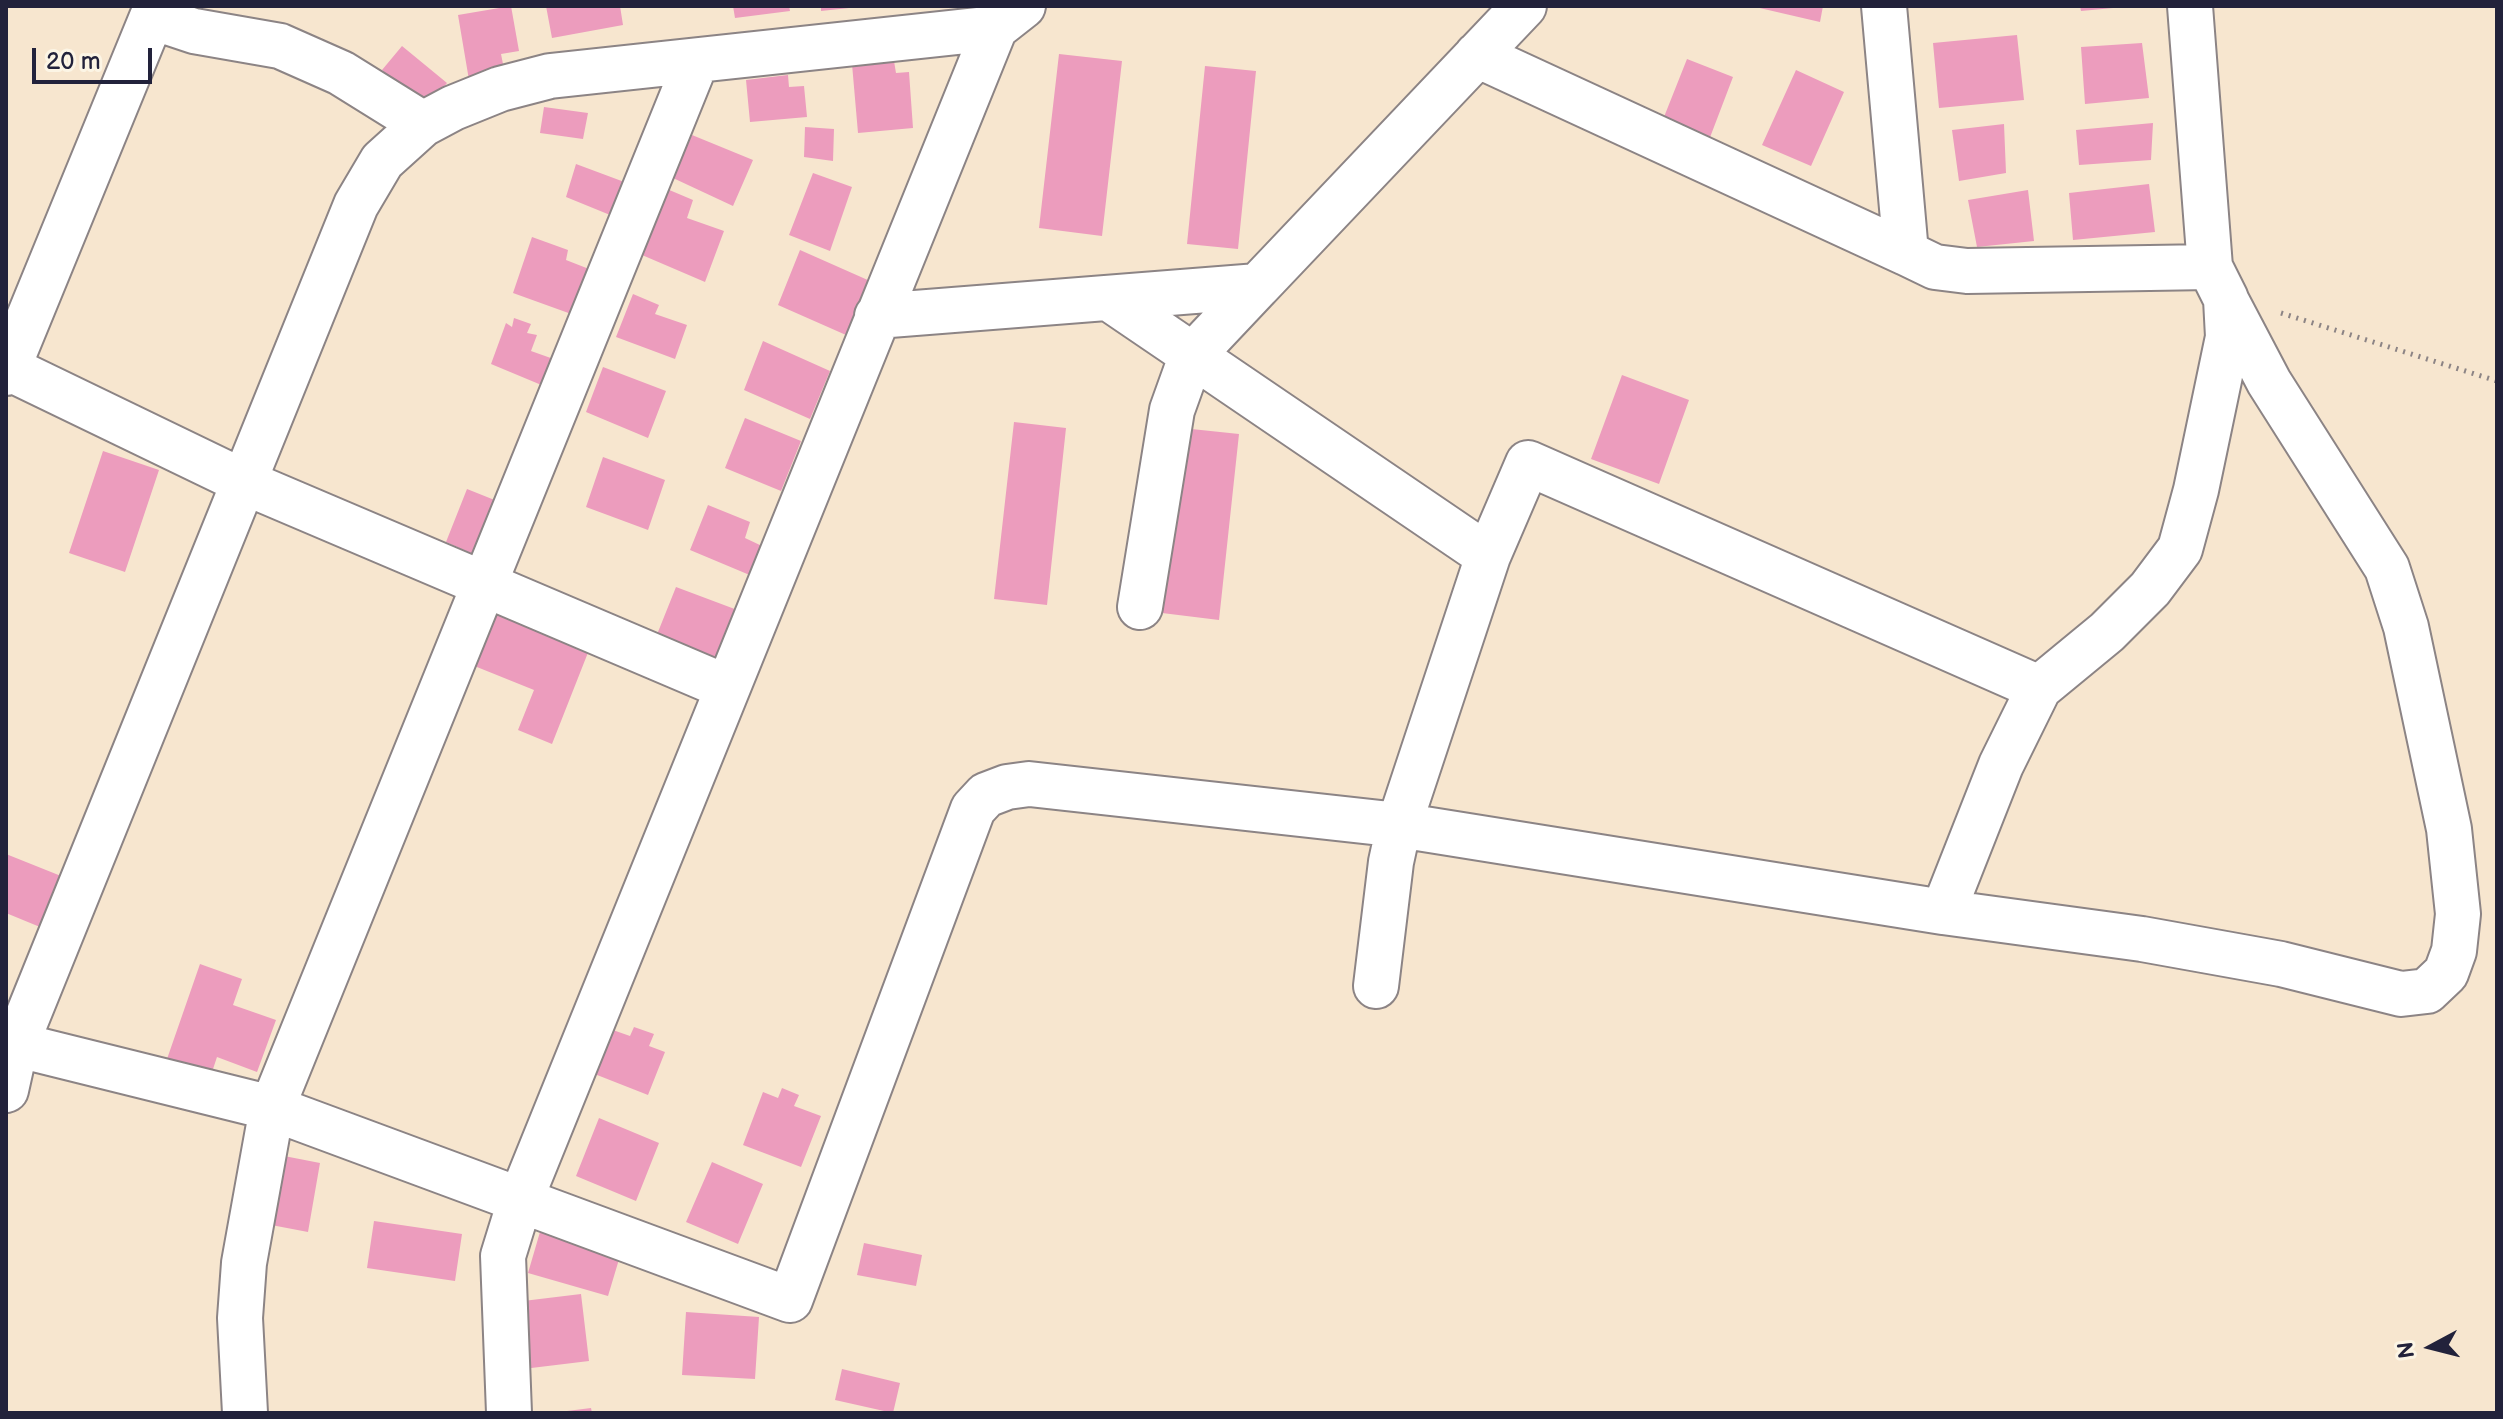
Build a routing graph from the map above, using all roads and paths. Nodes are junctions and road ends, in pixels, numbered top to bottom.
1 (1524, 6) edge
2 (1884, 6) edge
3 (2190, 6) edge
4 (1009, 17) edge
5 (1477, 55) junction
6 (696, 62) junction
7 (423, 124) junction
8 (1906, 253) junction
9 (2218, 283) junction
10 (1258, 286) junction
11 (1110, 299) junction
12 (877, 316) junction
13 (1191, 357) junction
14 (7, 369) edge
15 (2497, 381) edge
16 (244, 482) junction
17 (1488, 556) junction
18 (484, 585) junction
19 (1140, 607) dead end
20 (726, 687) junction
21 (2039, 688) junction
22 (1399, 825) junction
23 (1943, 912) junction
24 (1376, 986) dead end
25 (11, 1043) edge
26 (6, 1090) edge
27 (272, 1108) junction
28 (520, 1201) junction
29 (245, 1413) edge
30 (509, 1413) edge

1 - 5 street
2 - 8 street
3 - 9 street
4 - 6 street
4 - 12 street
5 - 8 street
5 - 10 street
6 - 7 street
6 - 18 street
7 - 14 street
7 - 16 street
8 - 9 street
9 - 15 path
9 - 21 street
9 - 23 street
10 - 11 street
10 - 13 street
11 - 12 street
11 - 13 street
12 - 20 street
13 - 17 street
13 - 19 street
14 - 16 street
16 - 18 street
16 - 25 street
17 - 21 street
17 - 22 street
18 - 20 street
18 - 27 street
20 - 28 street
21 - 23 street
22 - 23 street
22 - 24 street
22 - 28 street
25 - 26 street
25 - 27 street
27 - 28 street
27 - 29 street
28 - 30 street

